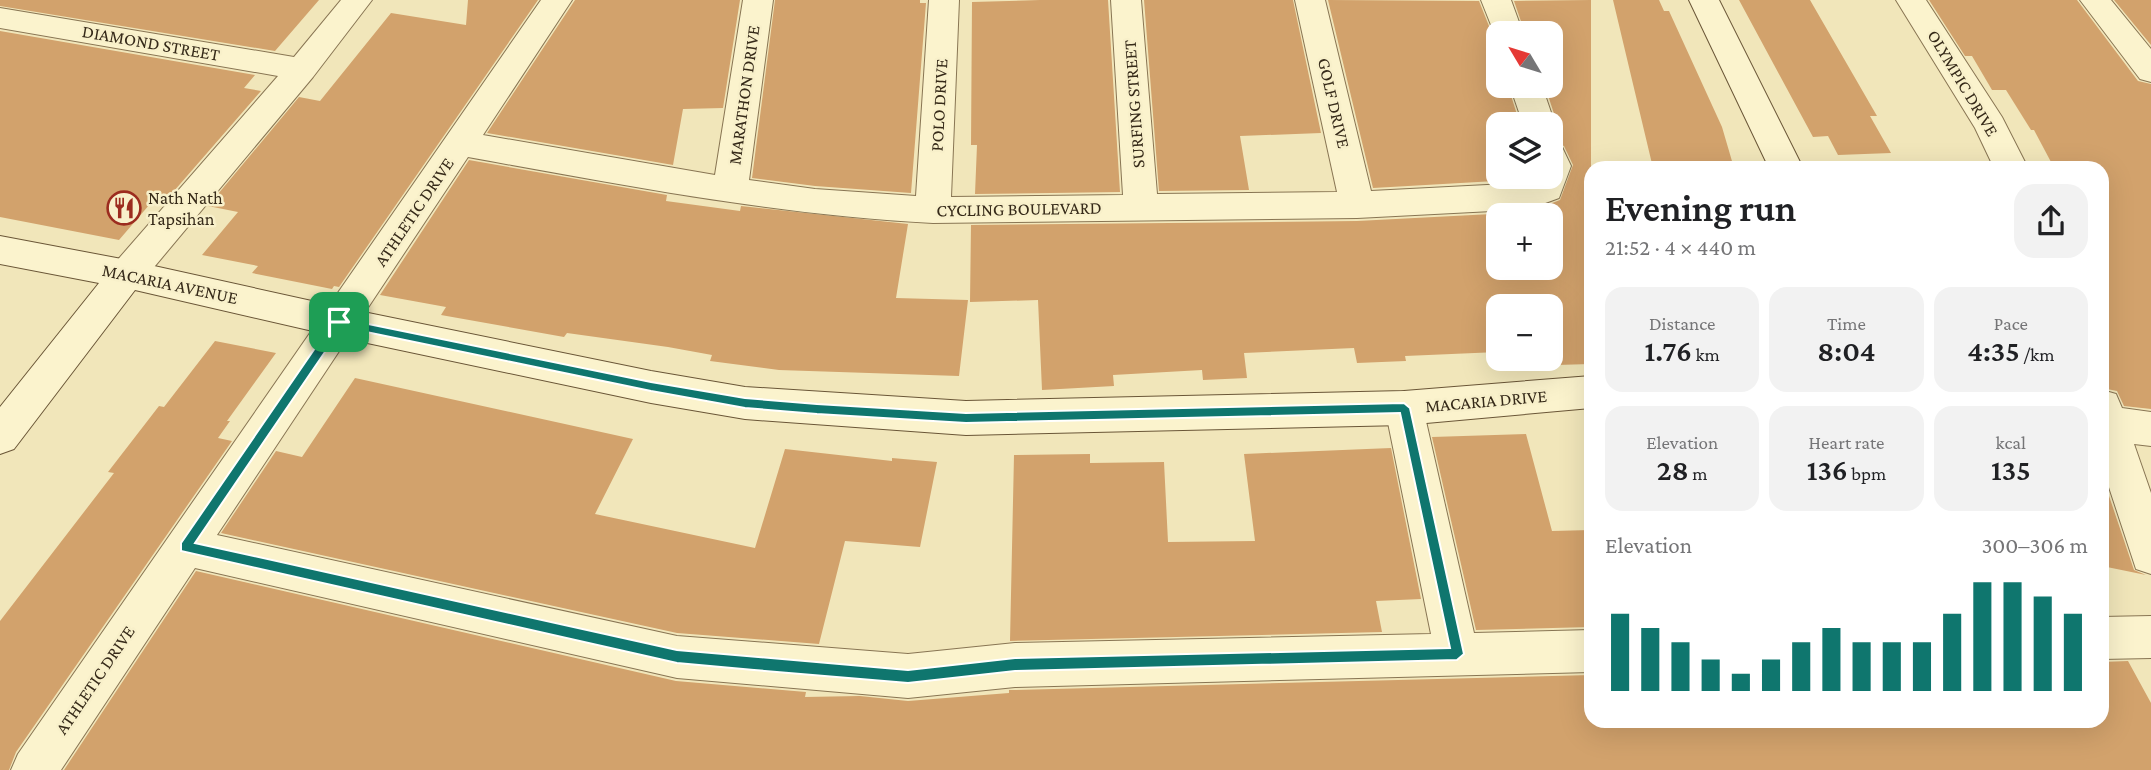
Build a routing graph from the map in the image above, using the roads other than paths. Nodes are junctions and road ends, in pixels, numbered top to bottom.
1 (54, 0) edge
2 (357, 0) edge
3 (557, 0) edge
4 (758, 0) edge
5 (944, 0) edge
6 (1126, 0) edge
7 (1310, 0) edge
8 (1496, 0) edge
9 (1704, 0) edge
10 (1911, 0) edge
11 (2095, 0) edge
12 (15, 21) edge
13 (1504, 21) edge
14 (302, 69) junction
15 (2151, 71) edge
16 (460, 143) junction
17 (1783, 161) edge
18 (2008, 161) edge
19 (1547, 189) edge
20 (730, 190) junction
21 (1357, 205) junction
22 (1141, 207) junction
23 (933, 210) junction
24 (0, 250) edge
25 (127, 274) junction
26 (339, 322) junction
27 (1584, 393) edge
28 (1404, 408) junction
29 (2109, 415) edge
30 (2109, 426) edge
31 (2151, 429) edge
32 (0, 437) edge
33 (186, 547) junction
34 (2151, 555) edge
35 (2151, 637) edge
36 (2109, 638) edge
37 (1584, 651) edge
38 (1457, 654) junction
39 (34, 770) edge

1 - 12 street
2 - 14 street
3 - 16 street, ATHLETIC DRIVE
4 - 20 street, MARATHON DRIVE
5 - 23 street, POLO DRIVE
6 - 22 street, SURFING STREET
7 - 21 street, GOLF DRIVE
8 - 13 street
9 - 17 street
10 - 18 street, OLYMPIC DRIVE
11 - 15 street
12 - 14 street, DIAMOND STREET
14 - 25 street
16 - 20 street, CYCLING BOULEVARD
16 - 26 street, ATHLETIC DRIVE
19 - 21 street, CYCLING BOULEVARD
20 - 23 street, CYCLING BOULEVARD
21 - 22 street, CYCLING BOULEVARD
22 - 23 street, CYCLING BOULEVARD
24 - 25 street, MACARIA AVENUE
25 - 26 street, MACARIA AVENUE
25 - 32 street
26 - 28 street, MACARIA DRIVE
26 - 33 street, ATHLETIC DRIVE
27 - 28 street, MACARIA DRIVE
28 - 38 street
29 - 31 street
30 - 34 street
33 - 38 street
33 - 39 street, ATHLETIC DRIVE
35 - 36 street
37 - 38 street

